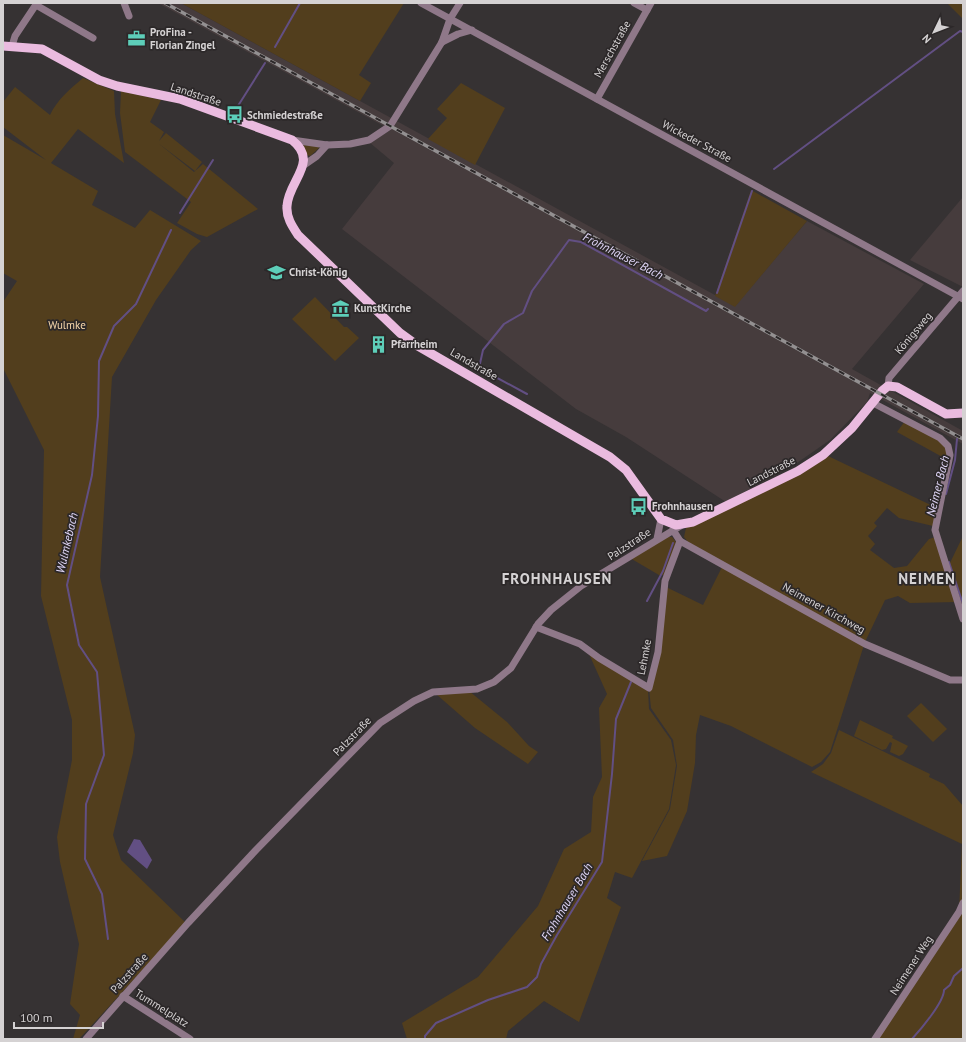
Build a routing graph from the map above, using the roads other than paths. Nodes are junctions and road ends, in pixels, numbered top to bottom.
1 (124, 3) edge
2 (421, 3) edge
3 (460, 3) edge
4 (634, 3) edge
5 (651, 3) edge
6 (36, 4) edge
7 (647, 10) junction
8 (129, 16) dead end
9 (450, 19) junction
10 (472, 30) junction
11 (93, 38) dead end
12 (442, 42) junction
13 (8, 46) edge
14 (597, 99) junction
15 (292, 140) junction
16 (327, 145) junction
17 (304, 165) junction
18 (961, 296) edge
19 (885, 388) junction
20 (873, 403) junction
21 (963, 413) edge
22 (661, 519) junction
23 (682, 525) junction
24 (673, 530) junction
25 (657, 539) junction
26 (680, 541) junction
27 (963, 619) edge
28 (536, 627) junction
29 (963, 680) edge
30 (963, 903) edge
31 (123, 996) junction
32 (86, 1039) edge
33 (190, 1039) edge
34 (875, 1039) edge

1 - 8 street
2 - 9 street, Wickeder Straße
3 - 9 street
4 - 7 street
5 - 7 street, Merschstraße
6 - 11 street
6 - 13 street
7 - 14 street, Merschstraße
9 - 10 street, Wickeder Straße
9 - 12 street
10 - 12 street
10 - 14 street, Wickeder Straße
12 - 16 street
13 - 15 main road, Landstraße
14 - 18 street, Wickeder Straße
15 - 16 street
15 - 17 main road
16 - 17 street
17 - 22 main road, Landstraße
18 - 19 street, Königsweg
19 - 20 main road, Landstraße
19 - 21 main road
20 - 23 main road, Landstraße
20 - 27 street
22 - 23 main road
22 - 25 street
23 - 24 street, Palzstraße
24 - 25 street, Palzstraße
24 - 26 street
25 - 28 street, Palzstraße
26 - 28 street, Lehmke
26 - 29 street, Neimener Kirchweg
28 - 31 street, Palzstraße
30 - 34 street, Neimener Weg
31 - 32 street, Palzstraße
31 - 33 street, Tummelplatz

